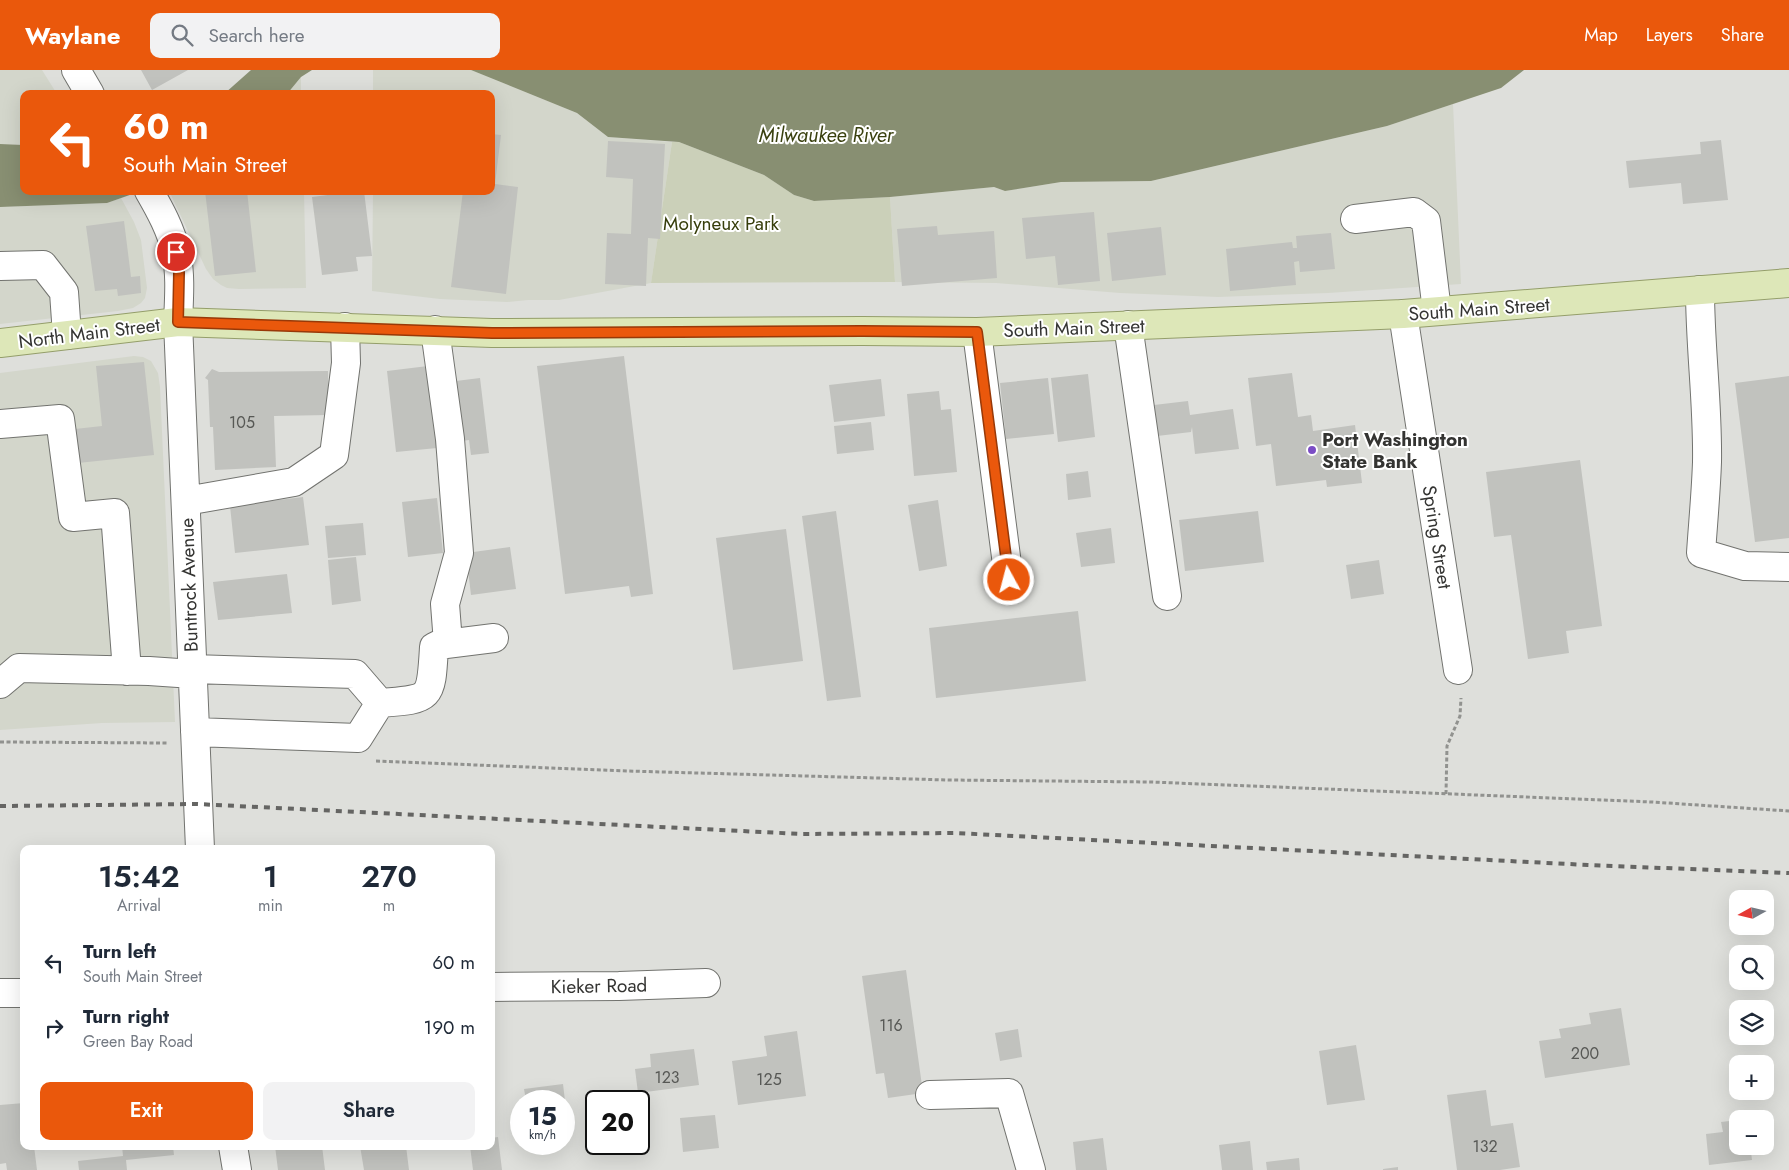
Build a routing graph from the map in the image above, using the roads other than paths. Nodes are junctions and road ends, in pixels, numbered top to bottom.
1 (76, 70) edge
2 (88, 90) edge
3 (151, 195) edge
4 (1355, 219) dead end
5 (0, 266) edge
6 (1789, 283) edge
7 (1700, 290) junction
8 (1438, 311) junction
9 (1403, 314) junction
10 (178, 322) junction
11 (1128, 326) junction
12 (345, 327) junction
13 (435, 330) junction
14 (977, 332) junction
15 (67, 336) junction
16 (0, 344) edge
17 (0, 424) edge
18 (186, 501) junction
19 (1789, 567) edge
20 (1009, 580) dead end
21 (1167, 596) dead end
22 (494, 638) dead end
23 (448, 643) junction
24 (1458, 670) road end
25 (127, 671) junction
26 (193, 672) junction
27 (0, 684) edge
28 (380, 703) junction
29 (195, 732) junction
30 (200, 845) edge
31 (706, 983) dead end
32 (495, 987) edge
33 (0, 993) edge
34 (20, 993) edge
35 (930, 1095) dead end
36 (234, 1150) edge
37 (237, 1170) edge
38 (1031, 1170) edge

1 - 2 street
3 - 10 street, Buntrock Avenue
4 - 8 street
5 - 15 street
6 - 7 main road, South Main Street
7 - 8 main road, South Main Street
7 - 19 street
8 - 9 main road, South Main Street
9 - 11 main road, South Main Street
9 - 24 street, Spring Street
10 - 12 main road, South Main Street
10 - 15 main road, North Main Street
10 - 18 street, Buntrock Avenue
11 - 14 main road, South Main Street
11 - 21 street
12 - 13 main road, South Main Street
12 - 18 street
13 - 14 main road, South Main Street
13 - 23 street
14 - 20 street
15 - 16 main road, North Main Street
17 - 25 street
18 - 26 street, Buntrock Avenue
22 - 23 street
23 - 28 street
25 - 26 street
25 - 27 street
26 - 28 street
26 - 29 street, Buntrock Avenue
28 - 29 street
29 - 30 street, Buntrock Avenue
31 - 32 street, Kieker Road
33 - 34 street
35 - 38 street
36 - 37 street

